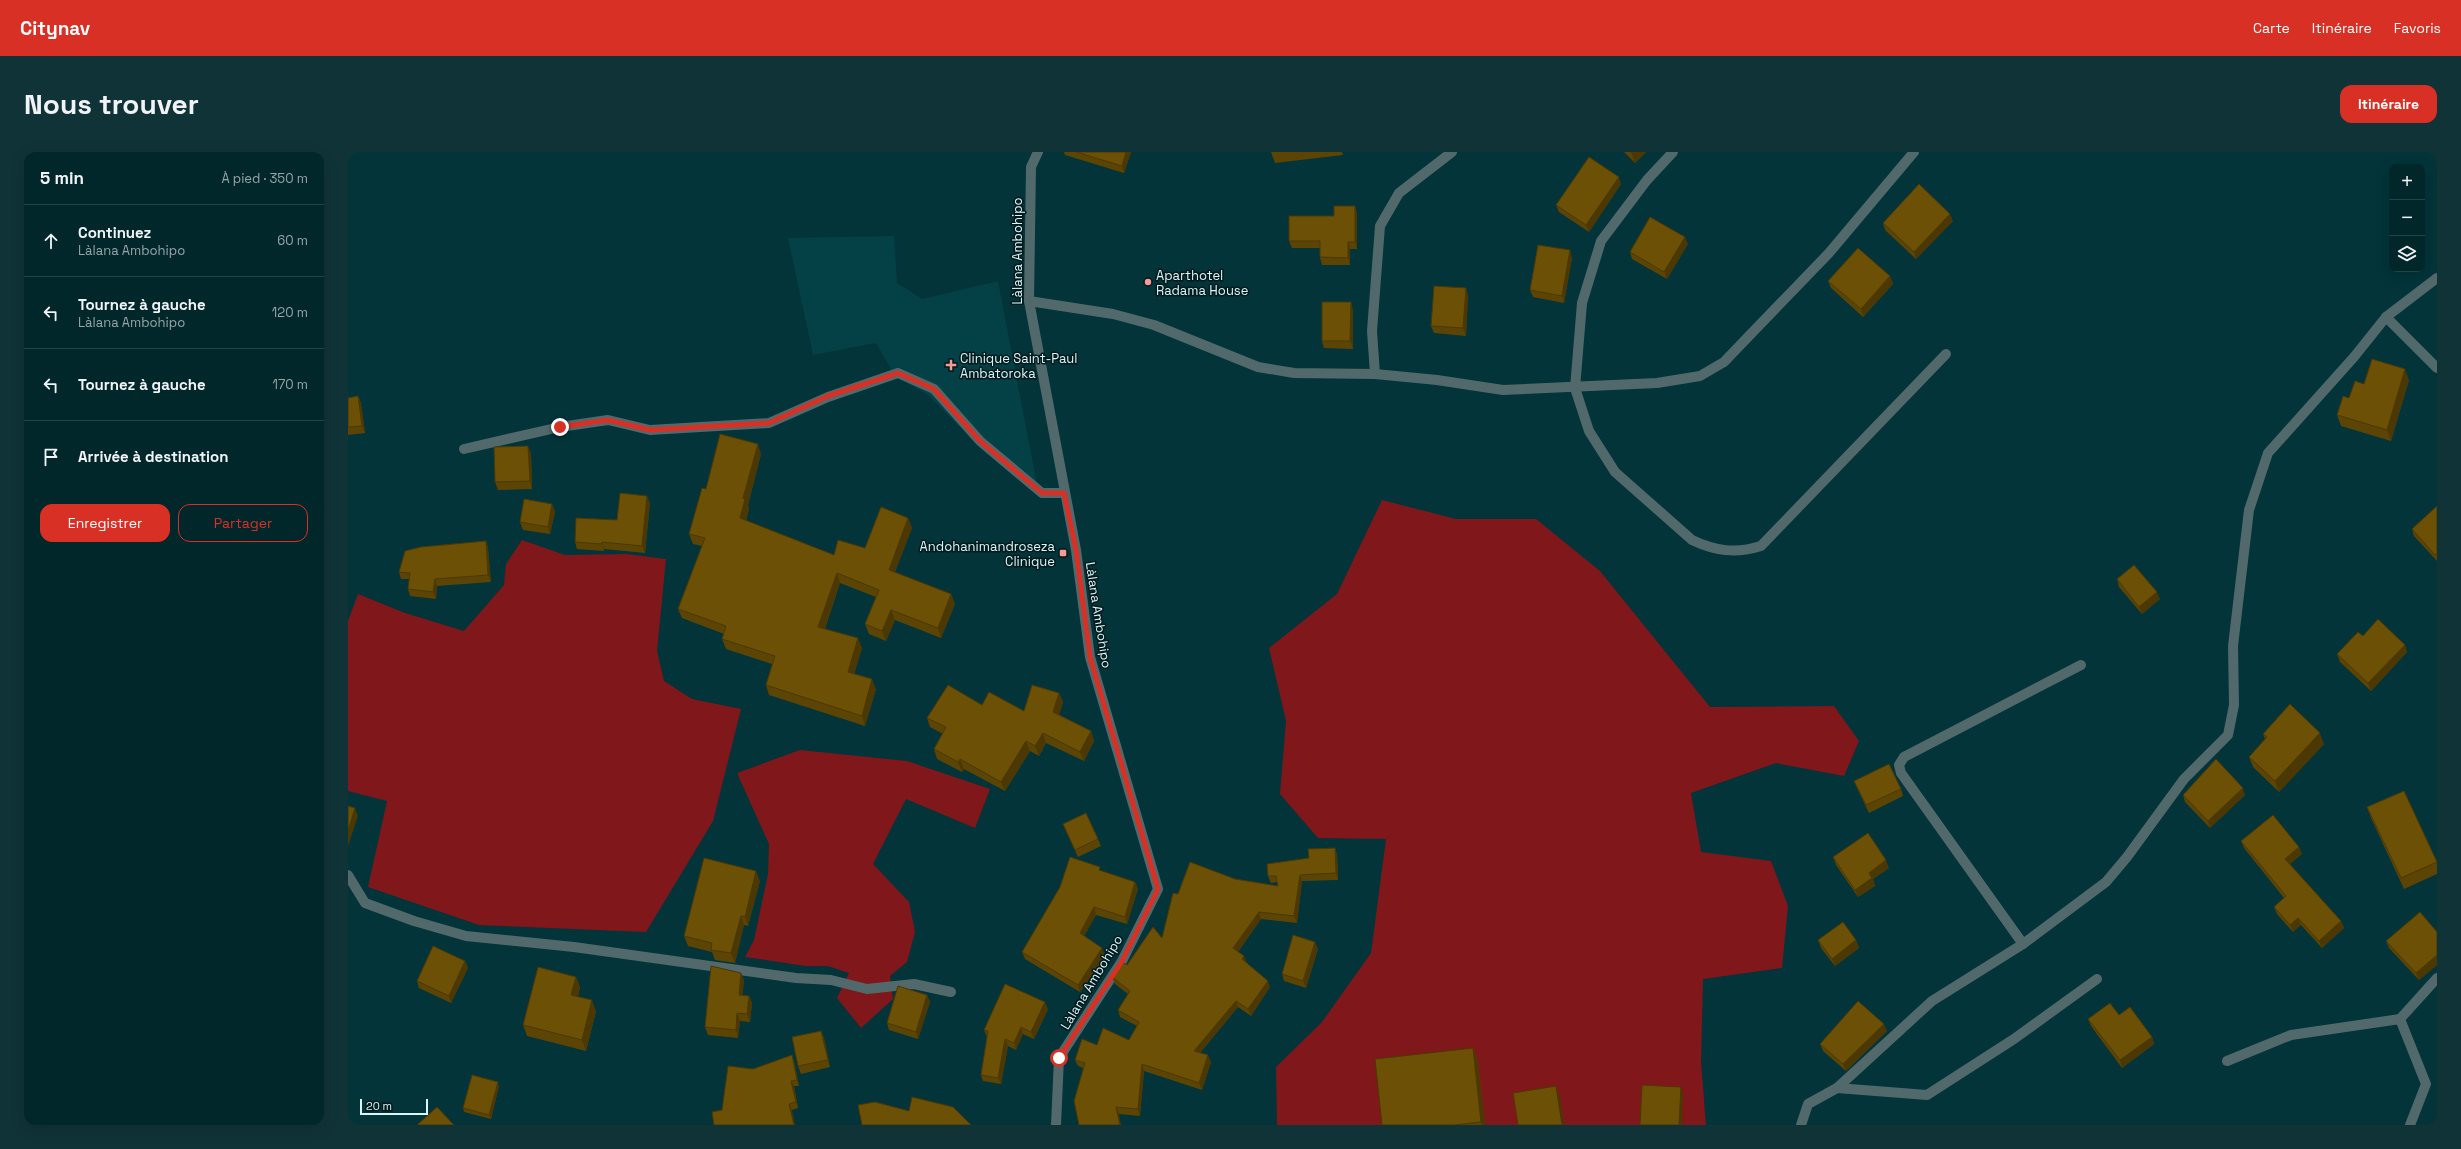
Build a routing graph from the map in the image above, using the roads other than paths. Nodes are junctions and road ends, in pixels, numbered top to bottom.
1 (1038, 152) edge
2 (1452, 152) edge
3 (1673, 152) edge
4 (1914, 152) edge
5 (2437, 278) edge
6 (1029, 301) junction
7 (2386, 317) junction
8 (1946, 354) dead end
9 (2437, 368) edge
10 (1376, 374) junction
11 (1576, 388) junction
12 (464, 449) dead end
13 (1064, 493) junction
14 (2081, 665) dead end
15 (348, 875) edge
16 (2023, 944) junction
17 (2437, 978) edge
18 (2097, 979) dead end
19 (951, 992) dead end
20 (2400, 1019) junction
21 (2227, 1062) dead end
22 (1837, 1088) junction
23 (1056, 1125) edge
24 (1801, 1125) edge
25 (2410, 1125) edge

1 - 6 street, Làlana Ambohipo
2 - 10 street
3 - 11 street
4 - 11 street
5 - 7 street
6 - 10 street
6 - 13 street, Làlana Ambohipo
7 - 9 street
7 - 16 street
8 - 11 street
10 - 11 street
12 - 13 street
13 - 23 street, Làlana Ambohipo
14 - 16 street
15 - 19 street
16 - 22 street
17 - 20 street
18 - 22 street
20 - 21 street
20 - 25 street
22 - 24 street

